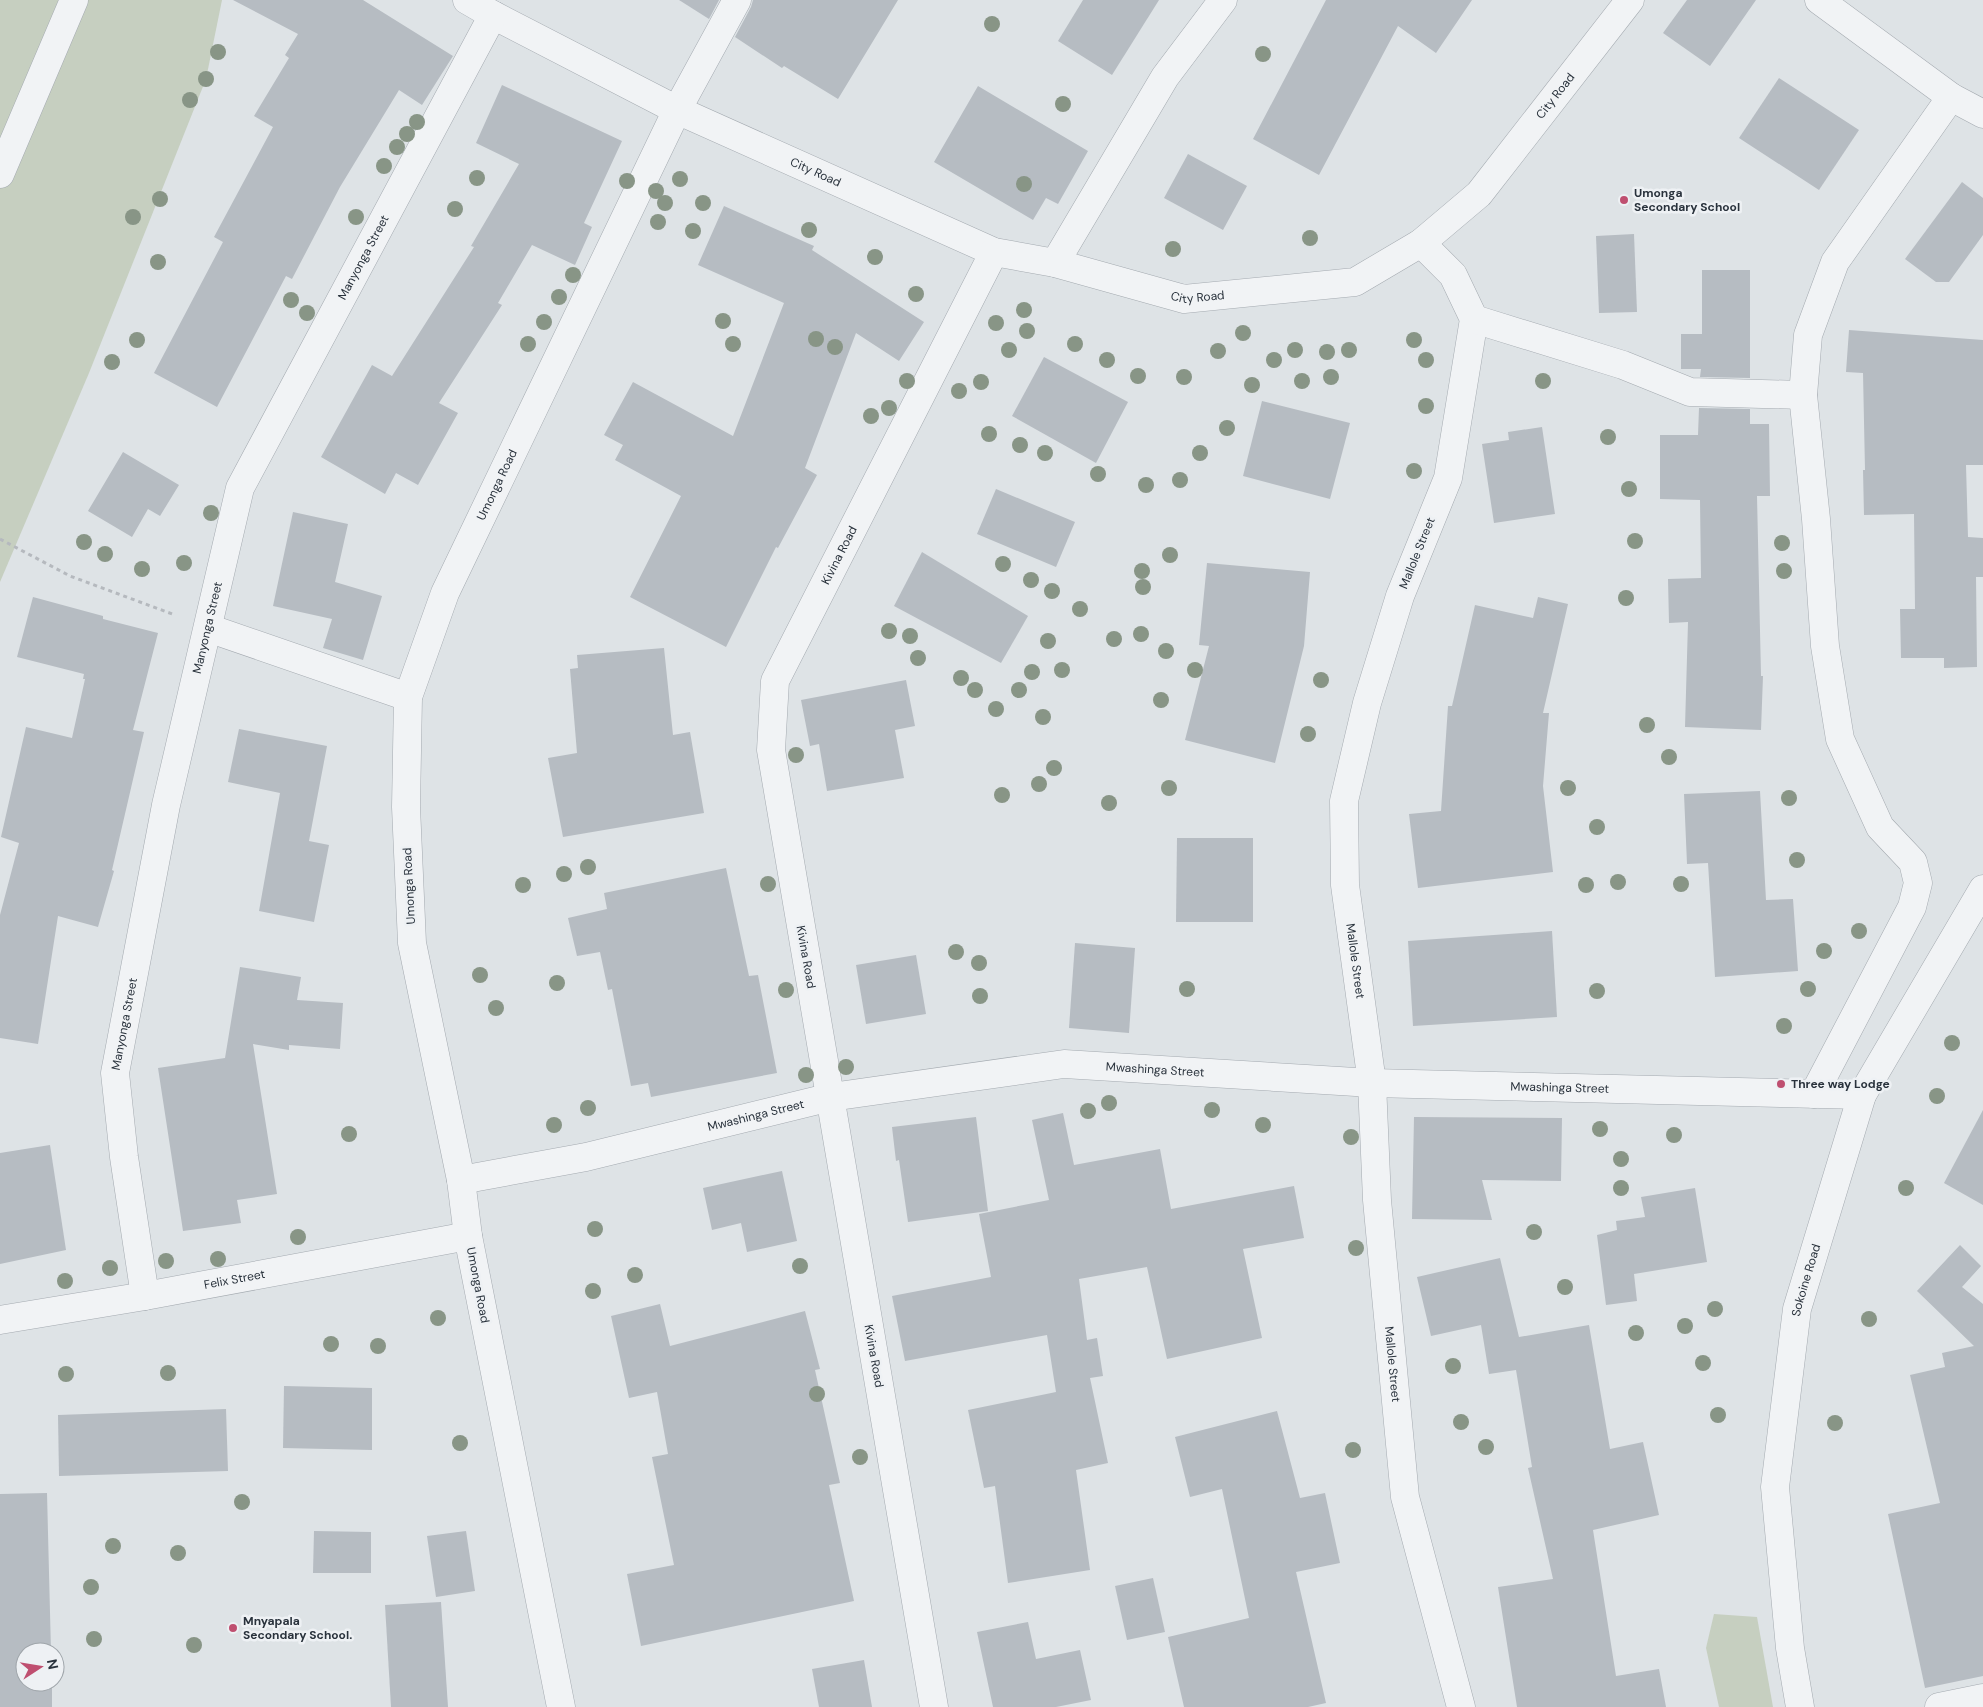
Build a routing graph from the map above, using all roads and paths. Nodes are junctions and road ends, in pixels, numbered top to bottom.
1 (74, 0) edge
2 (467, 0) edge
3 (737, 0) edge
4 (1223, 0) edge
5 (1630, 0) edge
6 (1819, 0) edge
7 (493, 15) junction
8 (1951, 97) junction
9 (677, 110) junction
10 (1983, 114) edge
11 (0, 174) edge
12 (1421, 243) junction
13 (994, 252) junction
14 (1055, 263) junction
15 (1474, 319) junction
16 (1804, 395) junction
17 (0, 539) edge
18 (208, 628) junction
19 (408, 697) junction
20 (1983, 889) edge
21 (1372, 1083) junction
22 (1814, 1094) junction
23 (1862, 1095) junction
24 (830, 1097) junction
25 (461, 1180) junction
26 (468, 1236) junction
27 (145, 1296) junction
28 (0, 1320) edge
29 (1983, 1698) edge
30 (561, 1707) edge
31 (934, 1707) edge
32 (1461, 1707) edge
33 (1800, 1707) edge
34 (1939, 1707) edge

1 - 11 street
2 - 7 street, City Road
3 - 9 street
4 - 14 street
5 - 12 street, City Road
6 - 8 street
7 - 9 street, City Road
7 - 18 street, Manyonga Street
8 - 10 street
8 - 16 street
9 - 13 street, City Road
9 - 19 street, Umonga Road
12 - 14 street, City Road
12 - 15 street
13 - 14 street, City Road
13 - 24 street, Kivina Road
15 - 16 street
15 - 21 street, Mallole Street
16 - 22 street
17 - 18 path
18 - 19 street
18 - 27 street, Manyonga Street
19 - 25 street, Umonga Road
20 - 23 street, Sokoine Road
21 - 22 street, Mwashinga Street
21 - 24 street, Mwashinga Street
21 - 32 street, Mallole Street
22 - 23 street, Mwashinga Street
23 - 33 street, Sokoine Road
24 - 25 street, Mwashinga Street
24 - 31 street, Kivina Road
25 - 26 street, Umonga Road
26 - 27 street, Felix Street
26 - 30 street, Umonga Road
27 - 28 street, Felix Street
29 - 34 street

